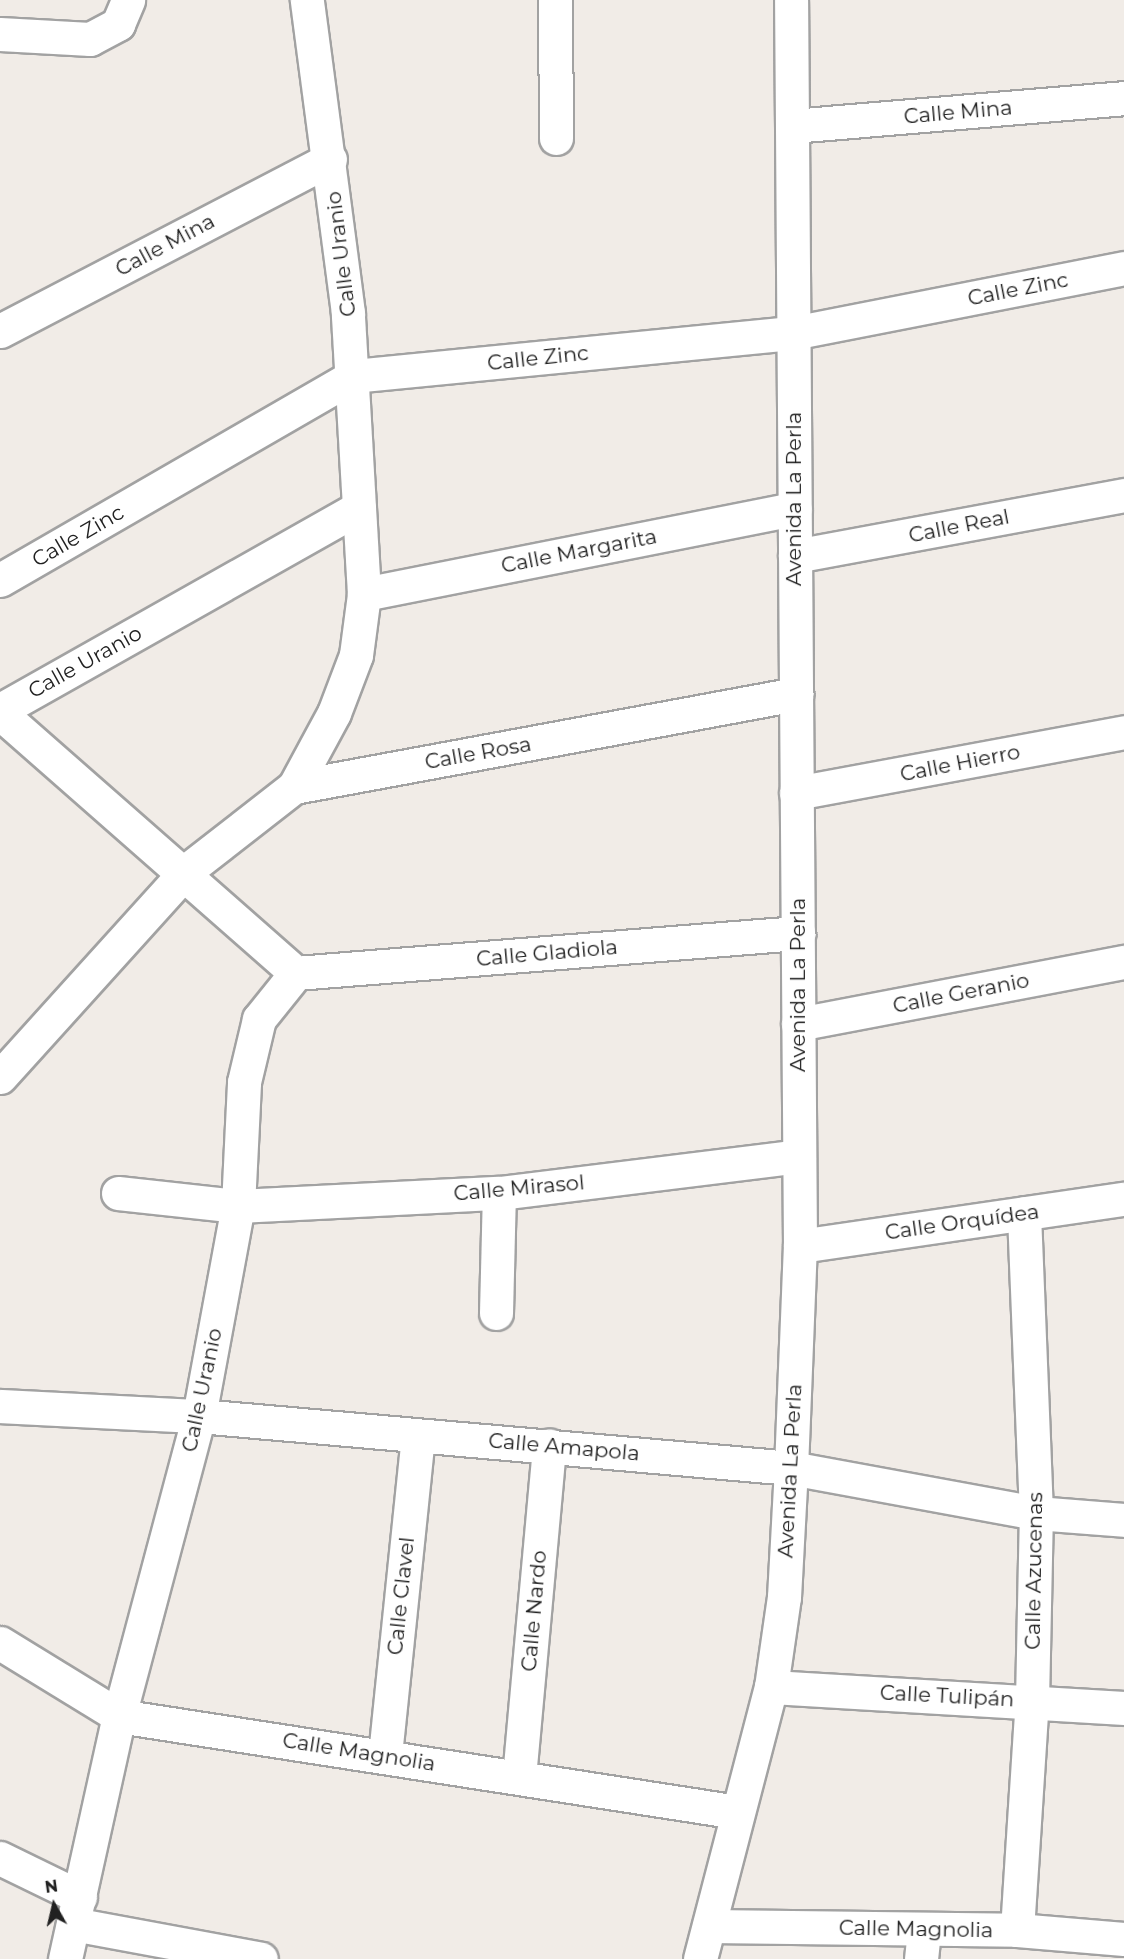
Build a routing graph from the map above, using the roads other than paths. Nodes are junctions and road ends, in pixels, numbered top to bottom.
1 (128, 0) edge
2 (307, 0) edge
3 (555, 0) edge
4 (791, 0) edge
5 (0, 34) edge
6 (1124, 98) edge
7 (792, 126) junction
8 (556, 138) dead end
9 (330, 159) junction
10 (1124, 268) edge
11 (0, 331) edge
12 (793, 333) junction
13 (353, 376) junction
14 (1124, 495) edge
15 (359, 508) junction
16 (795, 509) junction
17 (795, 556) junction
18 (0, 580) edge
19 (364, 594) junction
20 (796, 694) junction
21 (0, 711) edge
22 (1124, 732) edge
23 (294, 787) junction
24 (796, 793) junction
25 (186, 871) junction
26 (798, 933) junction
27 (1124, 962) edge
28 (296, 973) junction
29 (798, 1024) junction
30 (0, 1077) edge
31 (799, 1156) junction
32 (118, 1193) dead end
33 (499, 1193) junction
34 (1124, 1199) edge
35 (238, 1206) junction
36 (1024, 1213) junction
37 (800, 1246) junction
38 (496, 1313) dead end
39 (0, 1406) edge
40 (199, 1416) junction
41 (418, 1437) junction
42 (549, 1445) junction
43 (791, 1468) junction
44 (1036, 1513) junction
45 (1124, 1520) edge
46 (0, 1642) edge
47 (771, 1687) junction
48 (1032, 1701) junction
49 (1124, 1708) edge
50 (119, 1716) junction
51 (385, 1755) junction
52 (519, 1777) junction
53 (738, 1812) junction
54 (0, 1858) edge
55 (77, 1910) junction
56 (709, 1926) junction
57 (1017, 1930) junction
58 (1124, 1940) edge
59 (923, 1944) edge
60 (65, 1959) edge
61 (261, 1959) edge
62 (700, 1959) edge

1 - 5 street
2 - 9 street, Calle Uranio
3 - 8 street
4 - 7 street, Avenida La Perla
6 - 7 street, Calle Mina
7 - 12 street, Avenida La Perla
9 - 11 street, Calle Mina
9 - 13 street, Calle Uranio
10 - 12 street, Calle Zinc
12 - 13 street, Calle Zinc
12 - 16 street, Avenida La Perla
13 - 15 street, Calle Uranio
13 - 18 street, Calle Zinc
14 - 17 street, Calle Real
15 - 19 street, Calle Uranio
15 - 21 street, Calle Uranio
16 - 17 street, Avenida La Perla
16 - 19 street, Calle Margarita
17 - 20 street, Avenida La Perla
19 - 23 street, Calle Uranio
20 - 23 street, Calle Rosa
20 - 24 street, Avenida La Perla
21 - 25 street
22 - 24 street, Calle Hierro
23 - 25 street, Calle Rosa
24 - 26 street, Avenida La Perla
25 - 28 street
25 - 30 street, Calle Rosa
26 - 28 street, Calle Gladiola
26 - 29 street, Avenida La Perla
27 - 29 street, Calle Geranio
28 - 35 street, Calle Uranio
29 - 31 street, Avenida La Perla
31 - 33 street, Calle Mirasol
31 - 37 street, Avenida La Perla
32 - 35 street, Calle Mirasol
33 - 35 street, Calle Mirasol
33 - 38 street
34 - 36 street, Calle Orquídea
35 - 40 street, Calle Uranio
36 - 37 street, Calle Orquídea
36 - 44 street, Calle Azucenas
37 - 43 street, Avenida La Perla
39 - 40 street, Calle Amapola
40 - 41 street, Calle Amapola
40 - 50 street, Calle Uranio
41 - 42 street, Calle Amapola
41 - 51 street, Calle Clavel
42 - 43 street, Calle Amapola
42 - 52 street, Calle Nardo
43 - 44 street, Calle Amapola
43 - 47 street, Avenida La Perla
44 - 45 street, Calle Amapola
44 - 48 street, Calle Azucenas
46 - 50 street, Calle Magnolia
47 - 48 street, Calle Tulipán
47 - 53 street, Avenida La Perla
48 - 49 street, Calle Tulipán
48 - 57 street, Calle Azucenas
50 - 51 street, Calle Magnolia
50 - 55 street, Calle Uranio
51 - 52 street, Calle Magnolia
52 - 53 street, Calle Magnolia
53 - 56 street, Avenida La Perla
54 - 55 street
55 - 60 street, Calle Uranio
55 - 61 street
56 - 59 street, Calle Magnolia
56 - 62 street, Avenida La Perla
57 - 58 street, Calle Magnolia
57 - 59 street, Calle Magnolia

